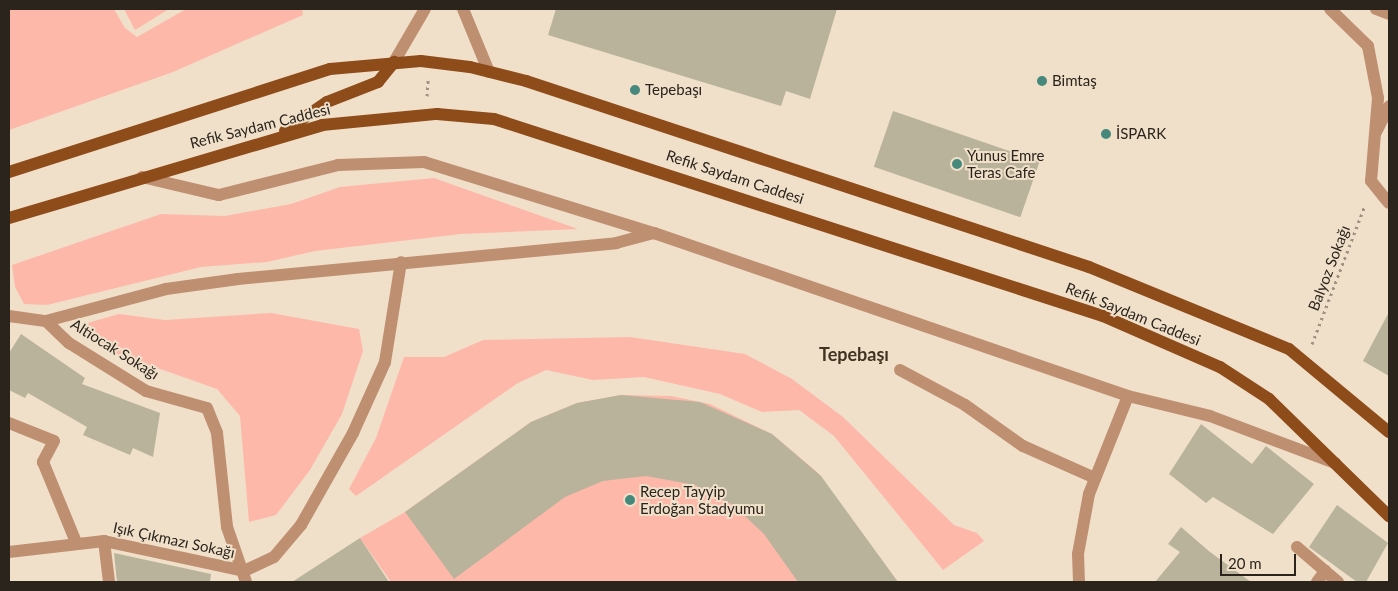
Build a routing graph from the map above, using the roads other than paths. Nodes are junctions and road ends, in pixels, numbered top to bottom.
1 (425, 9) edge
2 (463, 9) edge
3 (1330, 9) edge
4 (1376, 9) edge
5 (1389, 14) edge
6 (394, 62) junction
7 (488, 72) junction
8 (1389, 106) edge
9 (282, 135) junction
10 (1371, 141) junction
11 (9, 172) edge
12 (140, 176) junction
13 (1389, 202) edge
14 (9, 218) edge
15 (654, 233) junction
16 (401, 262) junction
17 (9, 316) edge
18 (46, 321) junction
19 (900, 370) dead end
20 (1128, 396) junction
21 (9, 423) edge
22 (1389, 432) edge
23 (1337, 464) junction
24 (1095, 478) junction
25 (1389, 516) edge
26 (104, 541) junction
27 (76, 542) junction
28 (1298, 547) dead end
29 (9, 552) edge
30 (1325, 571) junction
31 (245, 577) edge
32 (109, 582) edge
33 (1079, 582) edge
34 (1317, 582) edge
35 (1338, 582) edge

1 - 6 street
2 - 7 street
3 - 10 street
4 - 5 street
6 - 7 main road, Refik Saydam Caddesi
6 - 9 main road
6 - 11 main road, Refik Saydam Caddesi
7 - 22 main road, Refik Saydam Caddesi
8 - 10 street
9 - 12 main road, Refik Saydam Caddesi
9 - 23 main road, Refik Saydam Caddesi
10 - 13 street
12 - 14 main road, Refik Saydam Caddesi
12 - 15 street
15 - 16 street
15 - 20 street
16 - 18 street
16 - 31 street
17 - 18 street
18 - 31 street, Altiocak Sokağı
19 - 24 street
20 - 23 street
20 - 24 street
21 - 27 street
23 - 25 main road, Refik Saydam Caddesi
24 - 33 street
26 - 27 street, Işık Çıkmazı Sokağı
26 - 31 street, Işık Çıkmazı Sokağı
26 - 32 street
27 - 29 street, Işık Çıkmazı Sokağı
28 - 30 street
30 - 34 street
30 - 35 street

